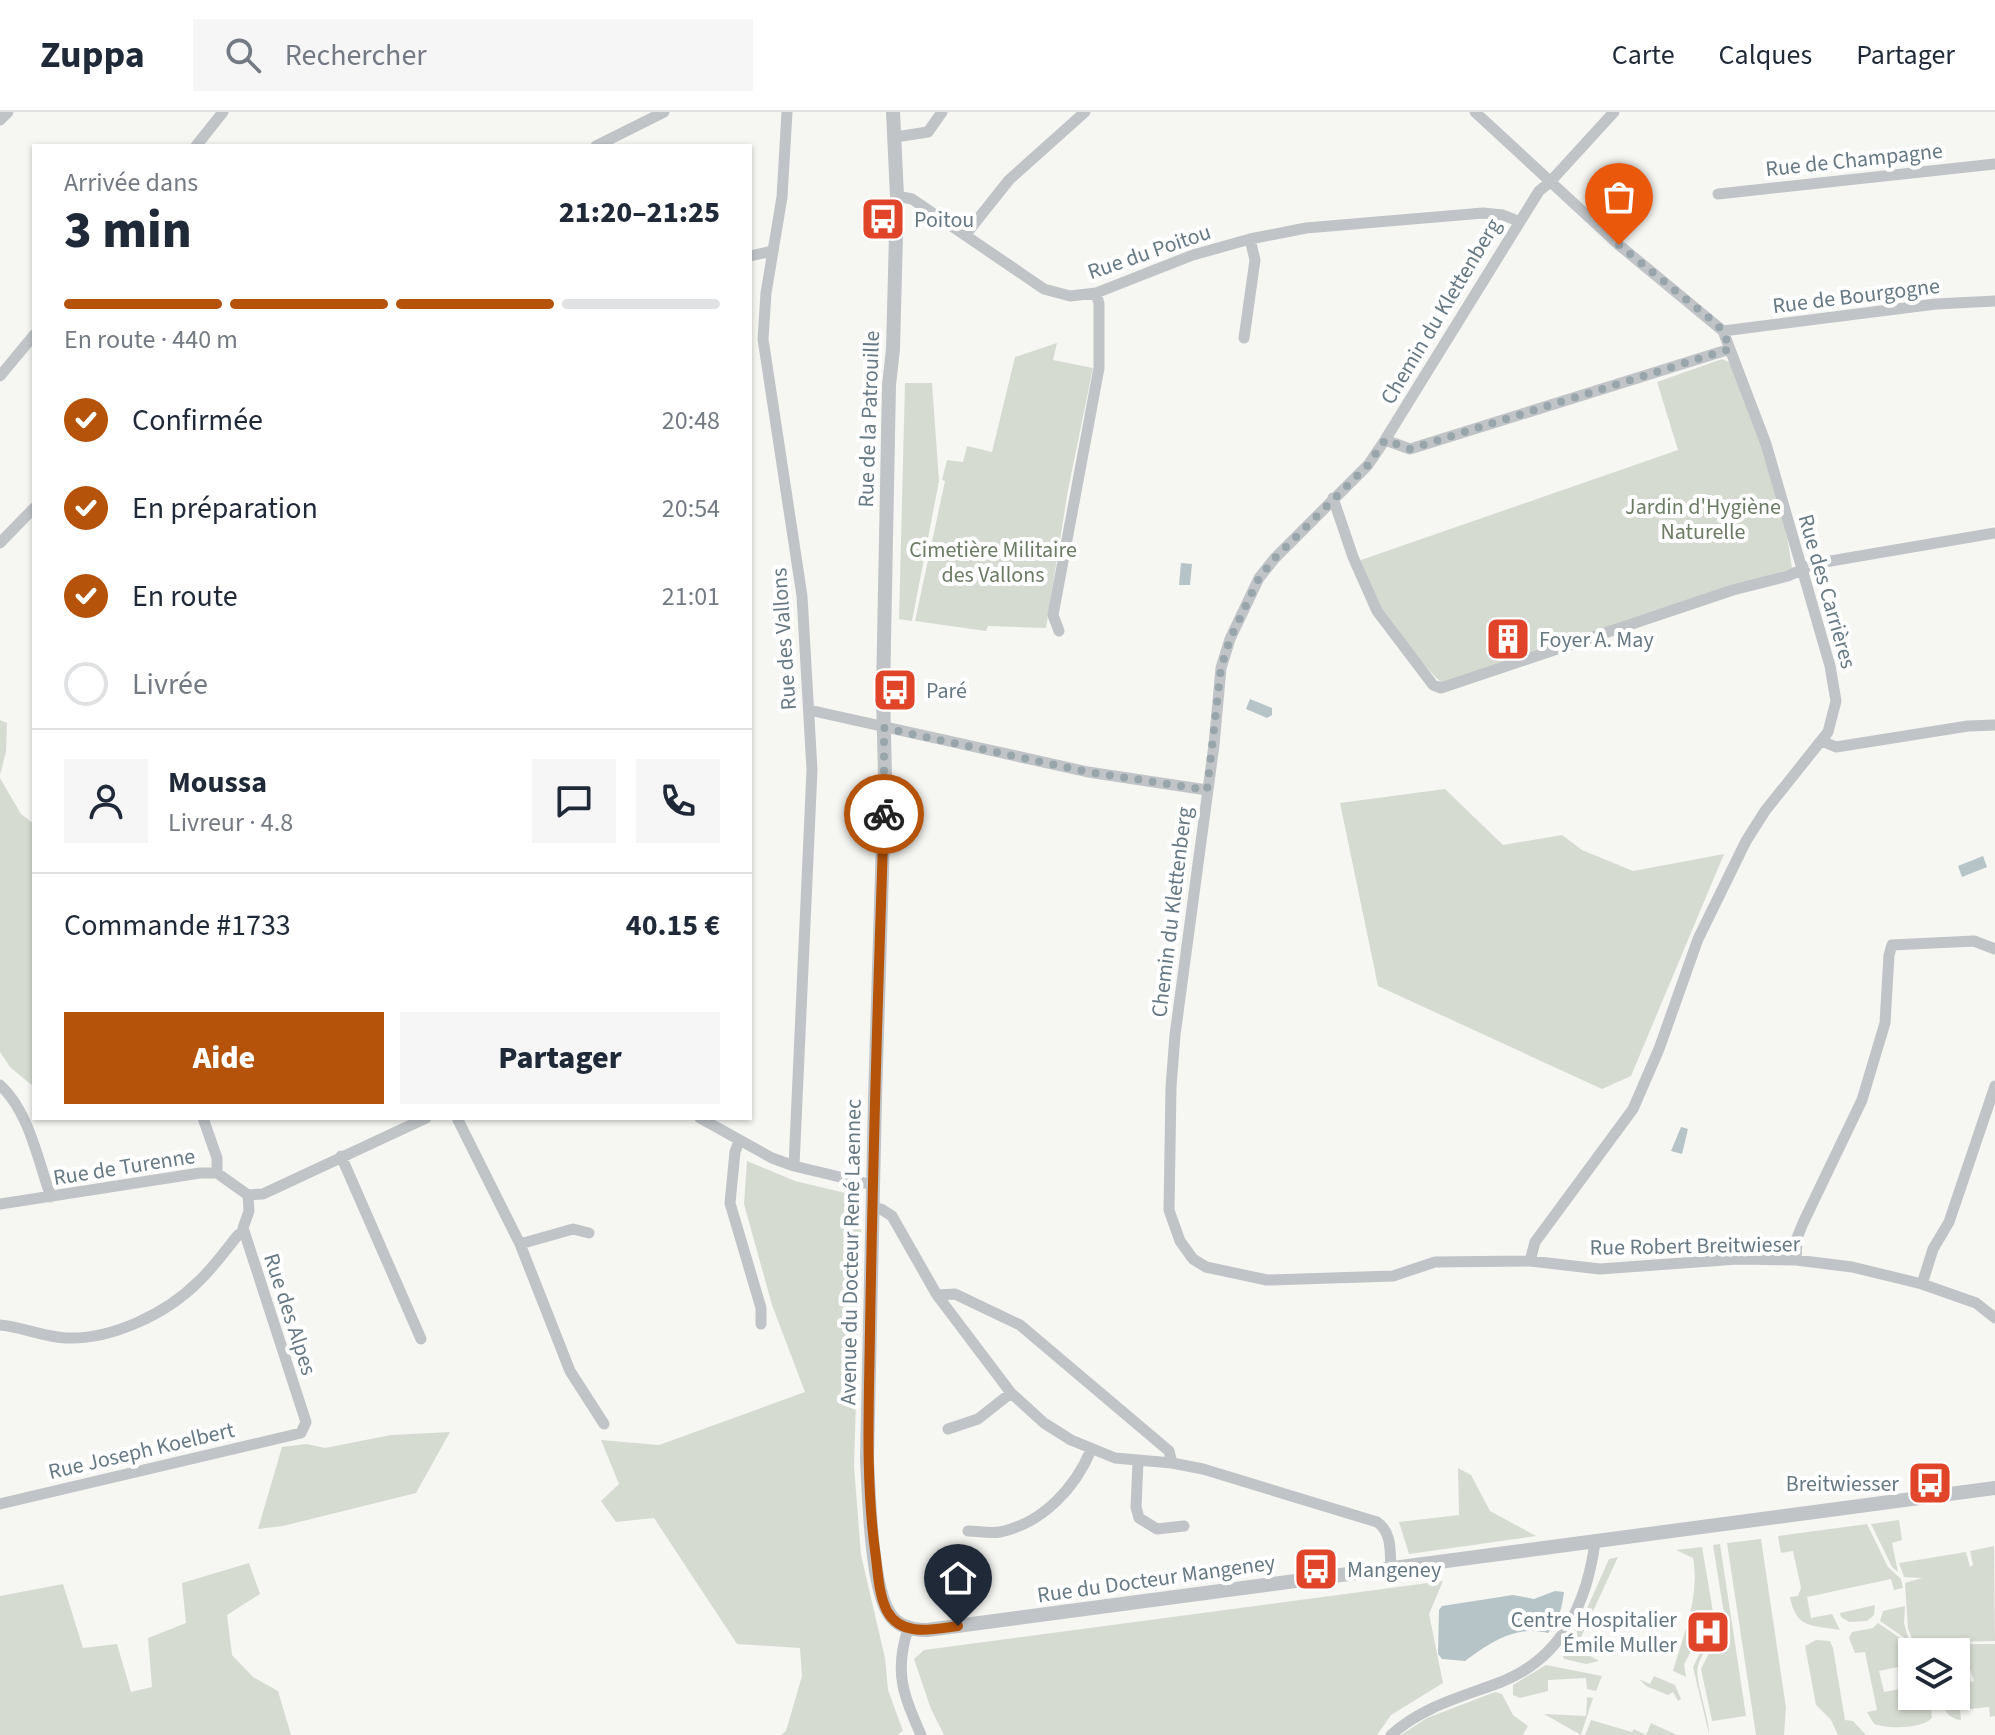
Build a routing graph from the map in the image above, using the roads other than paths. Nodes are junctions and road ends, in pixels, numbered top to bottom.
1 (8, 112) edge
2 (223, 112) edge
3 (664, 112) edge
4 (787, 112) edge
5 (893, 112) edge
6 (942, 112) edge
7 (1085, 112) edge
8 (1475, 112) edge
9 (1614, 112) edge
10 (0, 120) edge
11 (895, 137) junction
12 (198, 144) edge
13 (600, 144) edge
14 (1995, 164) edge
15 (1550, 182) junction
16 (1718, 194) dead end
17 (897, 196) junction
18 (1518, 221) junction
19 (966, 234) junction
20 (1250, 239) junction
21 (772, 251) junction
22 (752, 256) edge
23 (1096, 293) junction
24 (1995, 301) edge
25 (1723, 331) junction
26 (32, 337) edge
27 (1244, 338) dead end
28 (1730, 349) junction
29 (2, 369) edge
30 (1385, 440) junction
31 (1333, 498) junction
32 (32, 510) edge
33 (1995, 533) edge
34 (0, 543) edge
35 (1802, 570) junction
36 (1059, 631) dead end
37 (809, 710) junction
38 (1995, 725) edge
39 (884, 728) junction
40 (1822, 741) junction
41 (1207, 790) junction
42 (1995, 949) edge
43 (0, 1085) edge
44 (1995, 1086) edge
45 (204, 1120) edge
46 (422, 1120) edge
47 (458, 1120) edge
48 (703, 1120) edge
49 (739, 1141) junction
50 (341, 1156) junction
51 (794, 1166) junction
52 (217, 1173) junction
53 (873, 1185) junction
54 (248, 1195) junction
55 (51, 1197) junction
56 (0, 1204) edge
57 (873, 1207) junction
58 (244, 1232) junction
59 (589, 1233) dead end
60 (520, 1244) junction
61 (1796, 1260) junction
62 (1530, 1261) junction
63 (1922, 1284) junction
64 (937, 1295) junction
65 (1995, 1318) edge
66 (761, 1324) dead end
67 (0, 1325) edge
68 (421, 1339) dead end
69 (1011, 1393) junction
70 (604, 1424) dead end
71 (948, 1429) dead end
72 (291, 1437) joint
73 (1091, 1450) junction
74 (1138, 1462) junction
75 (1172, 1463) junction
76 (1995, 1488) edge
77 (0, 1504) edge
78 (1184, 1526) dead end
79 (968, 1531) dead end
80 (1595, 1542) junction
81 (1391, 1569) junction
82 (908, 1629) junction
83 (921, 1735) edge
84 (1391, 1735) edge

1 - 10 street
2 - 12 street
3 - 13 street
4 - 21 street, Rue des Vallons
5 - 11 street, Rue de la Patrouille
6 - 11 street
7 - 19 street
8 - 15 street, Rue des Carrières
9 - 15 street, Chemin du Klettenberg
11 - 17 street, Rue de la Patrouille
14 - 16 street, Rue de Champagne
15 - 18 street, Chemin du Klettenberg
15 - 25 street, Rue des Carrières
17 - 19 street, Rue du Poitou
17 - 39 street, Rue de la Patrouille
18 - 20 street, Rue du Poitou
18 - 30 street, Chemin du Klettenberg
19 - 23 street, Rue du Poitou
20 - 23 street, Rue du Poitou
20 - 27 street
21 - 22 street
21 - 37 street, Rue des Vallons
23 - 36 street
24 - 25 street, Rue de Bourgogne
25 - 28 street, Rue des Carrières
26 - 29 street
28 - 30 street
28 - 35 street, Rue des Carrières
30 - 31 street, Chemin du Klettenberg
31 - 35 street
31 - 41 street, Chemin du Klettenberg
32 - 34 street
33 - 35 street
35 - 40 street, Rue des Carrières
37 - 39 street
37 - 51 street, Rue des Vallons
38 - 40 street
39 - 41 street
39 - 53 street, Avenue du Docteur René Laennec
40 - 62 street, Rue des Carrières
41 - 62 street, Chemin du Klettenberg
42 - 61 street
43 - 55 street
44 - 63 street
45 - 52 street
46 - 50 street
47 - 60 street
48 - 49 street
49 - 51 street
49 - 66 street
50 - 54 street
50 - 68 street
51 - 53 street
52 - 54 street, Rue de Turenne
52 - 55 street, Rue de Turenne
53 - 57 street, Avenue du Docteur René Laennec
54 - 58 street, Rue des Alpes
55 - 56 street, Rue de Turenne
57 - 64 street
57 - 82 street, Avenue du Docteur René Laennec
58 - 67 street
58 - 72 street, Rue des Alpes
59 - 60 street
60 - 70 street
61 - 62 street, Rue Robert Breitwieser
61 - 63 street, Rue Robert Breitwieser
63 - 65 street, Rue Robert Breitwieser
64 - 69 street
64 - 75 street
69 - 71 street
69 - 73 street
72 - 77 street, Rue Joseph Koelbert
73 - 74 street
73 - 79 street
74 - 75 street
74 - 78 street
75 - 81 street
76 - 80 street, Rue du Docteur Mangeney
80 - 81 street, Rue du Docteur Mangeney
80 - 84 street
81 - 82 street, Rue du Docteur Mangeney
82 - 83 street

